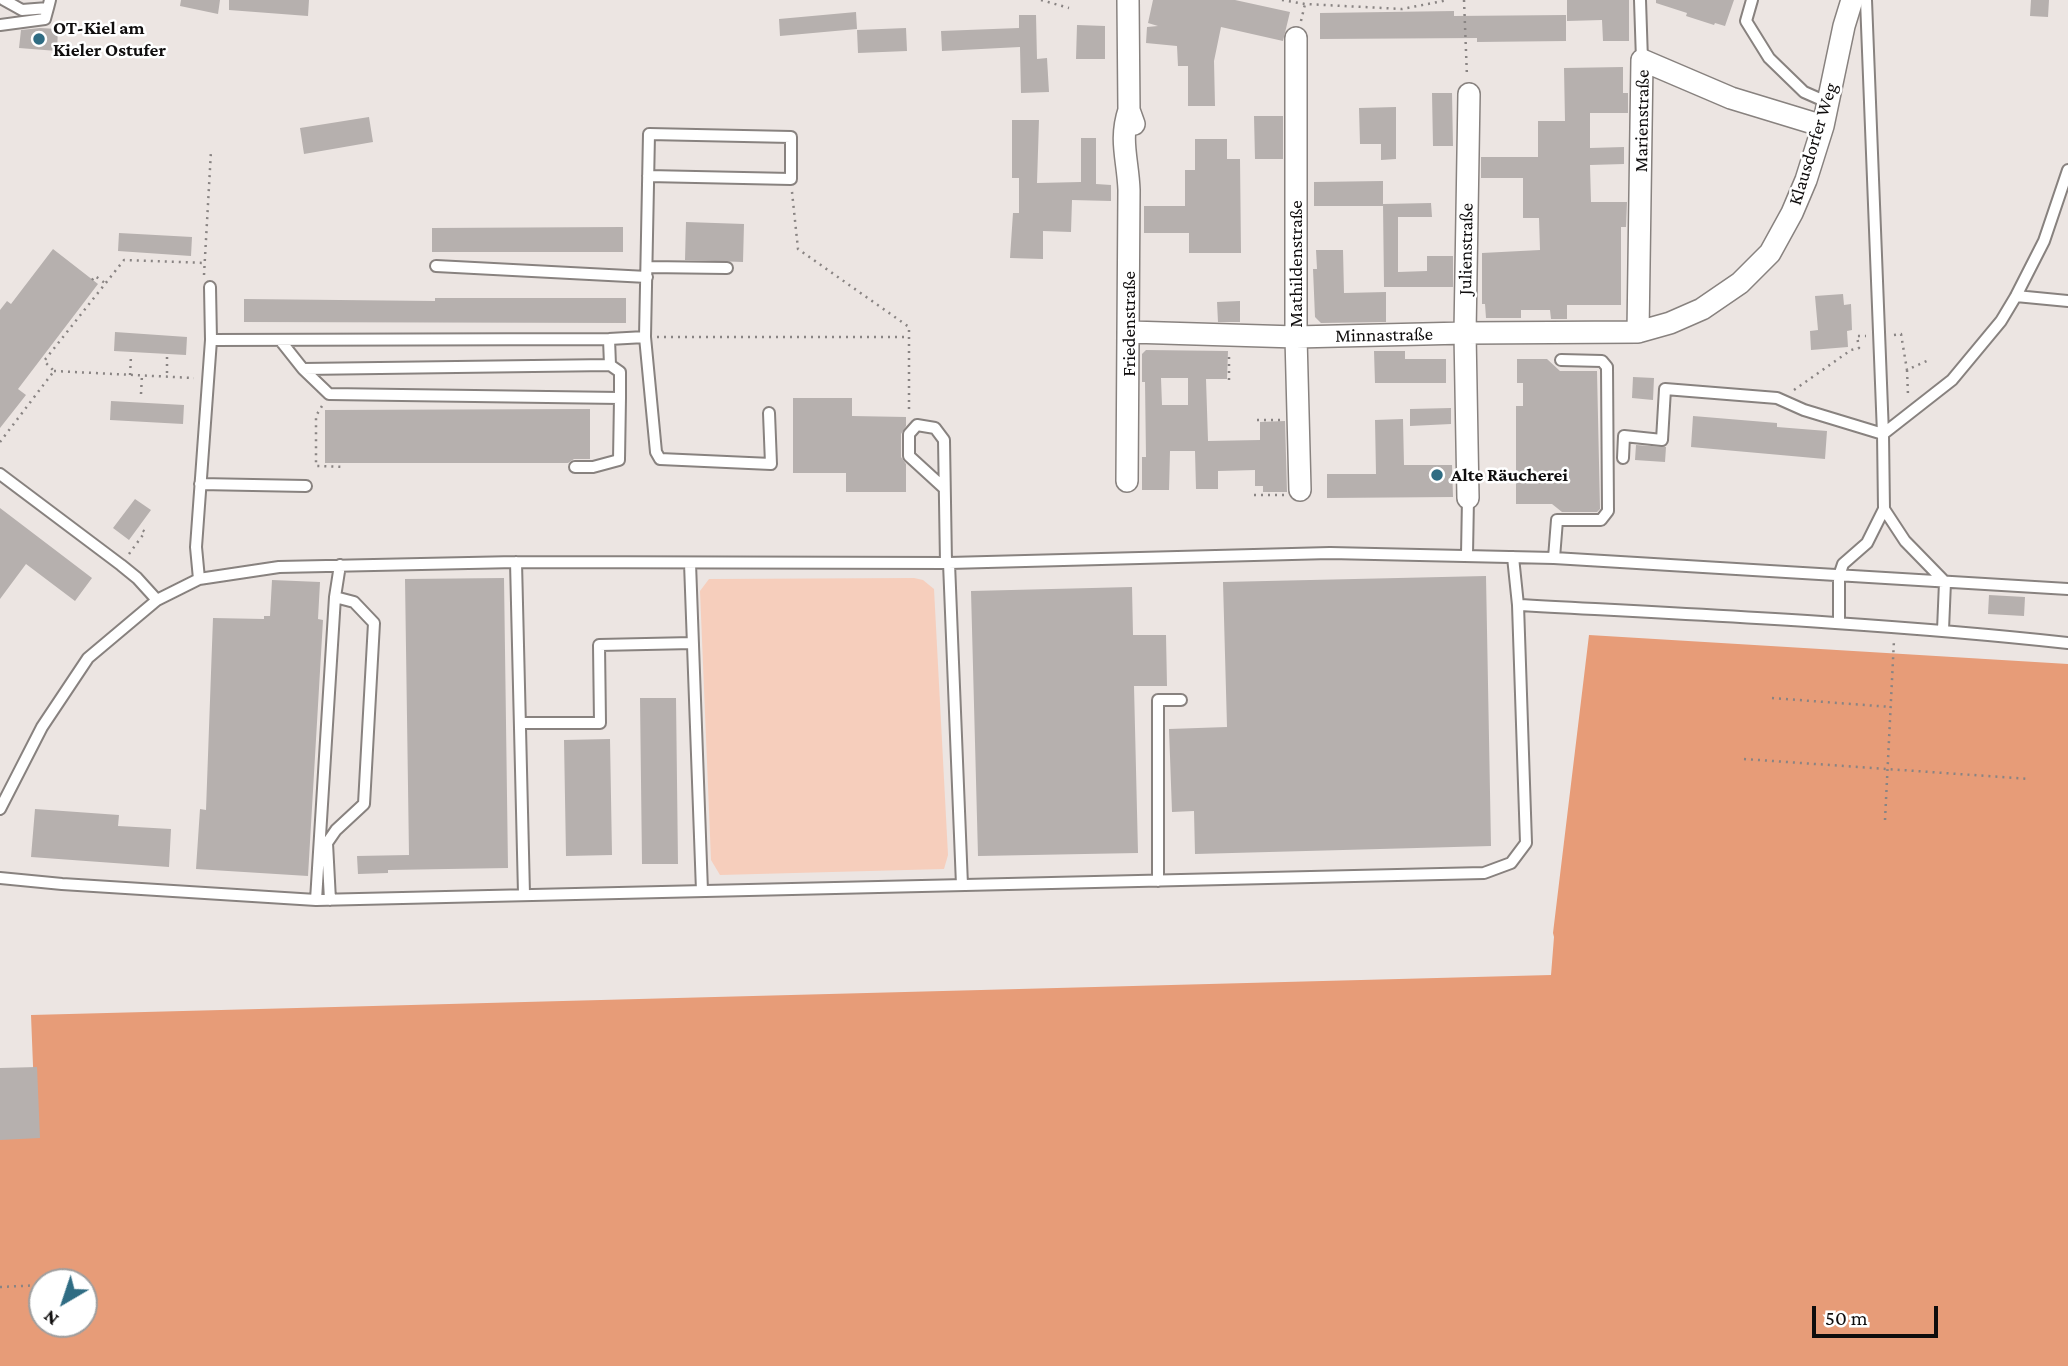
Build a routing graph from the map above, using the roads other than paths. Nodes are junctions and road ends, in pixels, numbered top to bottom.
1 (4, 0) edge
2 (1128, 0) edge
3 (1640, 0) edge
4 (1752, 0) edge
5 (1852, 0) edge
6 (1866, 0) edge
7 (49, 4) edge
8 (0, 25) edge
9 (1296, 38) dead end
10 (1643, 60) junction
11 (1469, 94) road end
12 (1829, 103) junction
13 (1823, 126) junction
14 (2068, 170) edge
15 (648, 176) junction
16 (436, 267) dead end
17 (727, 268) dead end
18 (647, 272) junction
19 (210, 287) road end
20 (2016, 296) junction
21 (2068, 301) edge
22 (1130, 332) junction
23 (1638, 332) junction
24 (1465, 333) junction
25 (645, 337) junction
26 (1296, 337) junction
27 (211, 340) junction
28 (280, 340) junction
29 (610, 340) junction
30 (1561, 360) dead end
31 (610, 365) junction
32 (303, 369) junction
33 (620, 398) junction
34 (769, 413) dead end
35 (1883, 434) junction
36 (1623, 458) dead end
37 (575, 467) dead end
38 (0, 474) edge
39 (1127, 481) dead end
40 (200, 484) junction
41 (306, 486) dead end
42 (944, 488) junction
43 (1300, 490) road end
44 (1468, 498) joint
45 (1884, 509) junction
46 (1467, 555) junction
47 (1513, 557) junction
48 (1554, 558) junction
49 (516, 562) junction
50 (691, 563) junction
51 (947, 564) junction
52 (340, 565) junction
53 (1839, 576) junction
54 (199, 579) junction
55 (1945, 582) junction
56 (2068, 589) edge
57 (335, 597) junction
58 (157, 600) junction
59 (1518, 605) junction
60 (1839, 622) junction
61 (1943, 630) junction
62 (693, 643) junction
63 (2068, 643) edge
64 (1181, 700) dead end
65 (521, 723) junction
66 (0, 809) edge
67 (0, 878) edge
68 (1158, 881) junction
69 (962, 885) junction
70 (702, 891) junction
71 (524, 894) junction
72 (316, 900) junction
73 (330, 900) junction

1 - 7 lane
2 - 22 street, Friedenstraße
3 - 10 lane
4 - 12 lane
5 - 12 street, Klausdorfer Weg
6 - 35 lane
7 - 8 lane
9 - 26 street, Mathildenstraße
10 - 13 street, Marienstraße
10 - 23 street, Marienstraße
11 - 24 street, Julienstraße
12 - 13 street, Klausdorfer Weg
13 - 23 street, Klausdorfer Weg
14 - 20 lane
15 - 15 lane
15 - 18 lane
16 - 18 lane
17 - 18 lane
18 - 25 lane
19 - 27 lane
20 - 21 lane
20 - 35 lane
22 - 26 street, Minnastraße
22 - 39 street, Friedenstraße
23 - 24 street, Minnastraße
24 - 26 street, Minnastraße
24 - 44 street, Julienstraße
25 - 29 lane
25 - 34 lane
26 - 43 street, Mathildenstraße
27 - 28 lane
27 - 40 lane
28 - 29 lane
28 - 32 lane
29 - 31 lane
30 - 48 lane
31 - 32 lane
31 - 33 lane
32 - 33 lane
33 - 37 lane
35 - 36 lane
35 - 45 lane
38 - 58 lane
40 - 41 lane
40 - 54 lane
42 - 42 lane
42 - 51 lane
44 - 46 lane
45 - 53 lane
45 - 55 lane
46 - 47 lane
46 - 51 lane
47 - 48 lane
47 - 59 lane
48 - 53 lane
49 - 50 lane
49 - 52 lane
49 - 65 lane
50 - 51 lane
50 - 62 lane
51 - 69 lane
52 - 54 lane
52 - 57 lane
53 - 55 lane
53 - 60 lane
54 - 58 lane
55 - 56 lane
55 - 61 lane
57 - 72 lane
57 - 73 lane
58 - 66 lane
59 - 60 lane
59 - 68 lane
60 - 61 lane
61 - 63 lane
62 - 65 lane
62 - 70 lane
64 - 68 lane
65 - 71 lane
67 - 72 lane
68 - 69 lane
69 - 70 lane
70 - 71 lane
71 - 73 lane
72 - 73 lane

